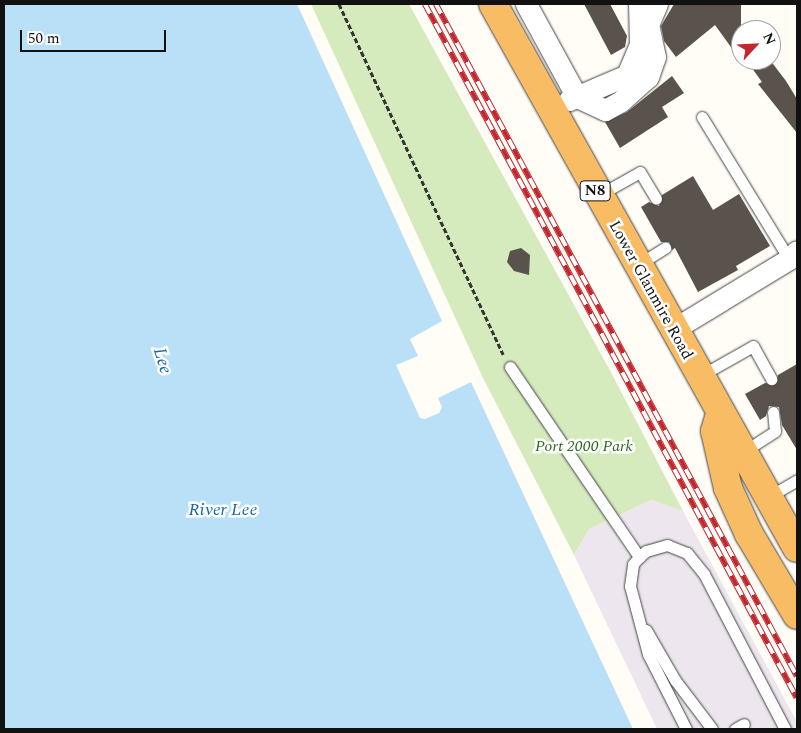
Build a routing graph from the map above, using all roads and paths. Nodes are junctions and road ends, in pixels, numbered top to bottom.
1 (339, 4) edge
2 (493, 4) edge
3 (526, 4) edge
4 (639, 4) edge
5 (657, 4) edge
6 (577, 97) junction
7 (551, 109) junction
8 (702, 117) dead end
9 (598, 196) junction
10 (656, 198) dead end
11 (665, 248) dead end
12 (793, 255) edge
13 (638, 265) junction
14 (674, 329) junction
15 (510, 368) joint
16 (699, 376) junction
17 (772, 379) dead end
18 (720, 412) junction
19 (773, 412) dead end
20 (743, 452) junction
21 (797, 480) edge
22 (768, 497) junction
23 (797, 548) edge
24 (639, 557) junction
25 (636, 613) junction
26 (797, 615) edge
27 (686, 729) edge
28 (712, 729) edge
29 (785, 729) edge

1 - 15 path
2 - 7 highway, Lower Glanmire Road / N8
3 - 6 street
4 - 6 street
5 - 6 street
6 - 7 street
7 - 9 highway, Lower Glanmire Road / N8
8 - 12 lane
9 - 10 lane
9 - 13 highway, Lower Glanmire Road / N8
11 - 13 lane
12 - 14 street
13 - 14 highway, Lower Glanmire Road / N8
14 - 16 highway, Lower Glanmire Road / N8
15 - 24 lane
16 - 17 lane
16 - 18 highway, Lower Glanmire Road / N8
18 - 20 highway, Lower Glanmire Road / N8
18 - 26 highway
19 - 20 lane
20 - 22 highway, Lower Glanmire Road / N8
21 - 22 lane
22 - 23 highway, Lower Glanmire Road / N8
24 - 25 lane
24 - 29 lane
25 - 27 lane
25 - 28 lane

